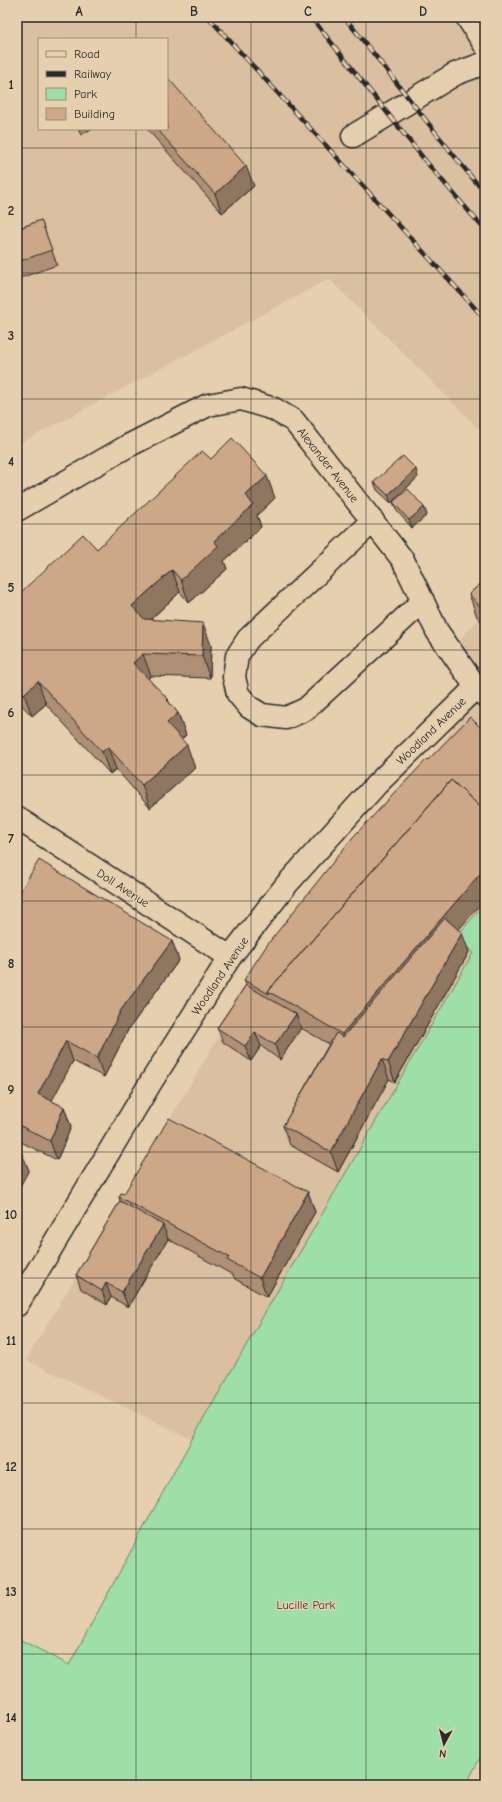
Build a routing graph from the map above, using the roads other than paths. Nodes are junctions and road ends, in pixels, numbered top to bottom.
1 (467, 17) edge
2 (485, 45) edge
3 (485, 63) edge
4 (353, 136) dead end
5 (17, 510) edge
6 (373, 521) junction
7 (423, 602) junction
8 (481, 692) edge
9 (17, 818) edge
10 (230, 957) junction
11 (17, 1305) edge

1 - 2 street
3 - 4 street
5 - 6 street, Alexander Avenue
6 - 7 street, Alexander Avenue
6 - 7 street
7 - 8 street, Alexander Avenue
8 - 10 street, Woodland Avenue
9 - 10 street, Doll Avenue
10 - 11 street, Woodland Avenue

